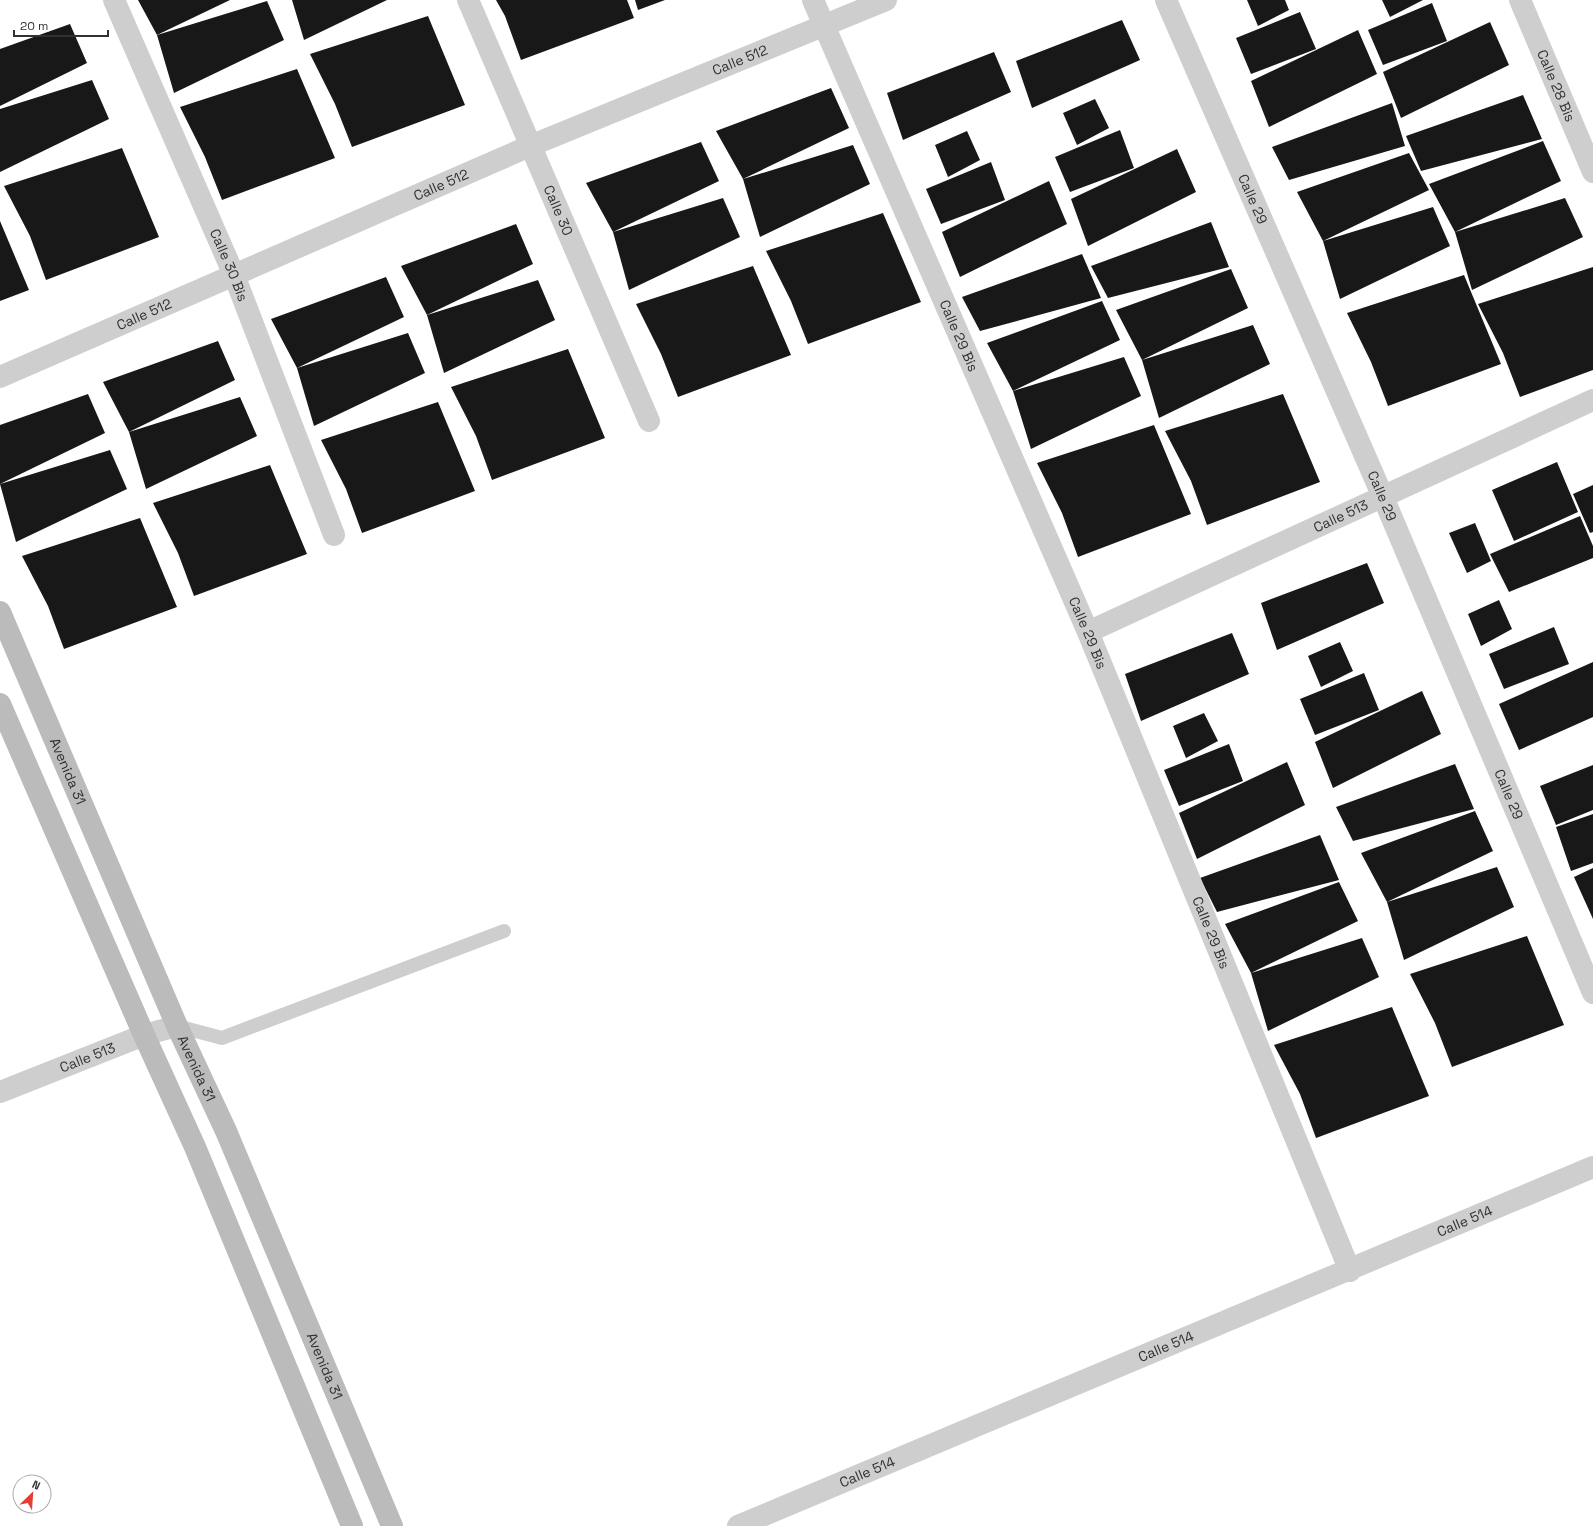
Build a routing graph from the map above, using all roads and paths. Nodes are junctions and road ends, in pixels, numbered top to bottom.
1 (114, 0) edge
2 (468, 0) edge
3 (813, 0) edge
4 (886, 0) edge
5 (1166, 0) edge
6 (1520, 0) edge
7 (824, 26) junction
8 (530, 146) junction
9 (1593, 172) edge
10 (234, 275) junction
11 (0, 377) edge
12 (1593, 400) edge
13 (648, 421) dead end
14 (1383, 497) junction
15 (334, 535) dead end
16 (0, 612) edge
17 (1088, 632) junction
18 (0, 704) edge
19 (504, 931) dead end
20 (1593, 994) edge
21 (177, 1026) junction
22 (144, 1035) junction
23 (0, 1092) edge
24 (1593, 1167) edge
25 (1350, 1270) junction
26 (352, 1526) edge
27 (392, 1526) edge
28 (738, 1526) edge

1 - 10 street, Calle 30 Bis
2 - 8 street, Calle 30
3 - 7 street, Calle 29 Bis
4 - 7 street, Calle 512
5 - 14 street, Calle 29
6 - 9 street, Calle 28 Bis
7 - 8 street, Calle 512
7 - 17 street, Calle 29 Bis
8 - 10 street, Calle 512
8 - 13 street, Calle 30
10 - 11 street, Calle 512
10 - 15 street, Calle 30 Bis
12 - 14 street, Calle 513
14 - 17 street, Calle 513
14 - 20 street, Calle 29
16 - 21 street, Avenida 31
17 - 25 street, Calle 29 Bis
18 - 22 street
19 - 21 lane
21 - 22 street, Calle 513
21 - 27 street, Avenida 31
22 - 23 street, Calle 513
22 - 26 street
24 - 25 street, Calle 514
25 - 28 street, Calle 514

